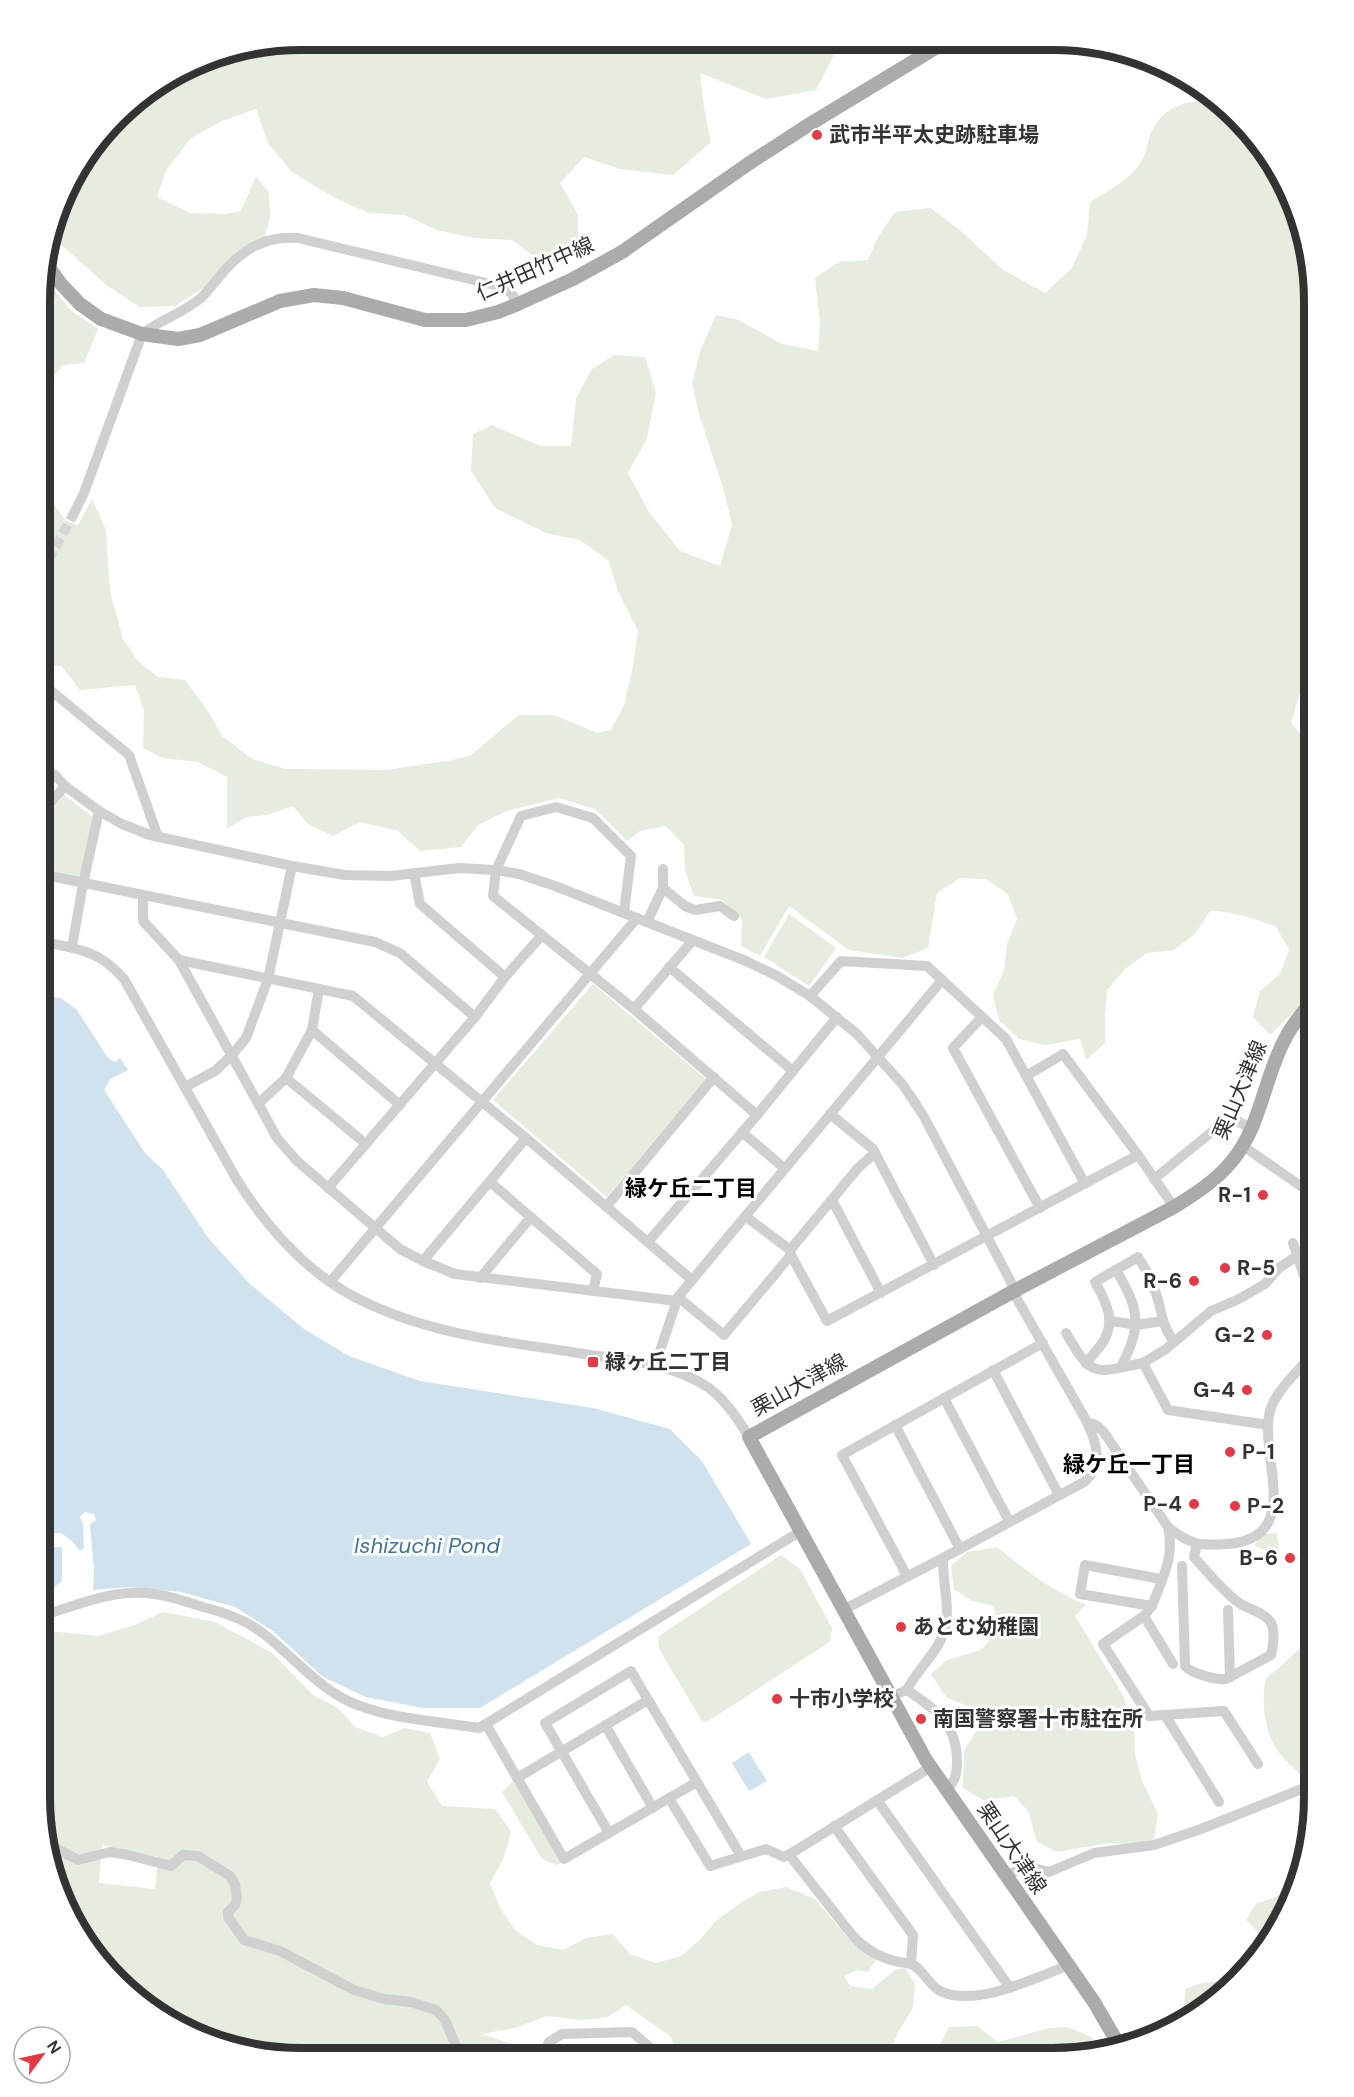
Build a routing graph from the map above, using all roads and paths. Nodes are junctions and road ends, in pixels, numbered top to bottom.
1 (932, 50) edge
2 (52, 270) edge
3 (518, 303) junction
4 (142, 334) junction
5 (73, 515) tunnel mouth
6 (50, 689) edge
7 (50, 773) edge
8 (65, 786) junction
9 (50, 803) edge
10 (99, 811) junction
11 (158, 837) junction
12 (292, 866) junction
13 (663, 869) dead end
14 (496, 870) junction
15 (414, 873) junction
16 (50, 876) edge
17 (83, 884) junction
18 (663, 888) junction
19 (143, 896) junction
20 (624, 912) junction
21 (734, 916) dead end
22 (642, 920) junction
23 (279, 924) junction
24 (542, 935) junction
25 (693, 940) junction
26 (50, 943) edge
27 (72, 947) junction
28 (179, 960) junction
29 (669, 967) junction
30 (591, 973) junction
31 (505, 977) junction
32 (268, 979) junction
33 (942, 980) junction
34 (319, 989) junction
35 (810, 996) junction
36 (634, 1009) junction
37 (1304, 1013) edge
38 (475, 1017) junction
39 (837, 1017) junction
40 (982, 1017) junction
41 (312, 1030) junction
42 (231, 1056) junction
43 (878, 1056) junction
44 (435, 1064) junction
45 (793, 1071) junction
46 (1026, 1076) junction
47 (714, 1077) junction
48 (286, 1078) junction
49 (185, 1087) junction
50 (482, 1102) junction
51 (258, 1104) junction
52 (400, 1105) junction
53 (830, 1114) junction
54 (757, 1115) junction
55 (1251, 1129) junction
56 (742, 1132) junction
57 (526, 1138) junction
58 (366, 1143) junction
59 (1243, 1146) junction
60 (875, 1153) junction
61 (1138, 1155) junction
62 (784, 1168) junction
63 (1154, 1179) junction
64 (490, 1182) junction
65 (1085, 1184) junction
66 (328, 1188) junction
67 (1304, 1188) edge
68 (832, 1200) junction
69 (606, 1207) junction
70 (1174, 1207) junction
71 (1040, 1208) junction
72 (745, 1216) junction
73 (531, 1217) junction
74 (375, 1227) junction
75 (986, 1237) junction
76 (648, 1242) junction
77 (1293, 1243) dead end
78 (791, 1252) junction
79 (1297, 1256) junction
80 (423, 1262) junction
81 (934, 1265) junction
82 (1116, 1270) junction
83 (1304, 1276) edge
84 (480, 1278) junction
85 (692, 1280) junction
86 (330, 1282) junction
87 (593, 1291) junction
88 (1014, 1291) junction
89 (881, 1293) junction
90 (678, 1299) junction
91 (1111, 1321) junction
92 (1162, 1321) junction
93 (1137, 1325) junction
94 (1066, 1333) dead end
95 (1174, 1342) junction
96 (1043, 1343) junction
97 (1143, 1363) junction
98 (1086, 1364) junction
99 (1304, 1364) edge
100 (655, 1366) junction
101 (1121, 1367) junction
102 (993, 1370) junction
103 (944, 1398) junction
104 (1087, 1422) junction
105 (895, 1425) junction
106 (1269, 1425) junction
107 (749, 1437) junction
108 (1059, 1495) junction
109 (1009, 1521) junction
110 (1168, 1527) junction
111 (801, 1531) junction
112 (1197, 1544) junction
113 (960, 1549) junction
114 (943, 1558) junction
115 (1182, 1566) dead end
116 (907, 1576) junction
117 (1161, 1579) junction
118 (1152, 1606) junction
119 (843, 1610) junction
120 (1228, 1610) dead end
121 (50, 1614) edge
122 (1144, 1616) junction
123 (1173, 1664) dead end
124 (1230, 1677) junction
125 (907, 1690) junction
126 (890, 1697) junction
127 (648, 1700) junction
128 (1165, 1715) junction
129 (486, 1724) junction
130 (604, 1725) junction
131 (561, 1752) junction
132 (1258, 1764) dead end
133 (931, 1767) junction
134 (516, 1778) junction
135 (697, 1782) junction
136 (1304, 1788) edge
137 (946, 1790) junction
138 (669, 1798) junction
139 (877, 1800) junction
140 (1219, 1802) dead end
141 (653, 1808) junction
142 (834, 1826) junction
143 (609, 1833) junction
144 (55, 1848) edge
145 (789, 1854) junction
146 (741, 1856) junction
147 (1004, 1876) junction
148 (910, 1964) junction
149 (1069, 1965) junction
150 (1010, 1988) junction
151 (1116, 2040) edge
152 (457, 2048) edge
153 (546, 2048) edge
154 (651, 2048) edge

1 - 3 main road, 仁井田竹中線
2 - 4 main road, 仁井田竹中線
3 - 4 main road, 仁井田竹中線
3 - 4 street
4 - 5 street
6 - 11 street
7 - 8 street
8 - 9 street
8 - 10 street
10 - 11 street
10 - 17 street
11 - 12 street
12 - 15 street
12 - 23 street
13 - 18 street
14 - 15 street
14 - 20 street
14 - 20 street
14 - 24 street
15 - 31 street
16 - 17 street
17 - 19 street
17 - 27 street
18 - 21 street
18 - 22 street
19 - 23 street
19 - 28 street
20 - 22 street
22 - 25 street
22 - 30 street
23 - 32 street
23 - 38 street
24 - 30 street
24 - 31 street
25 - 29 street
25 - 35 street
26 - 27 street
27 - 49 street
28 - 32 street
28 - 42 street
29 - 36 street
29 - 45 street
30 - 36 street
30 - 50 street
31 - 38 street
32 - 34 street
32 - 42 street
33 - 35 street
33 - 40 street
33 - 43 street
34 - 41 street
34 - 44 street
35 - 39 street
36 - 47 street
37 - 55 main road, 栗山大津線
38 - 44 street
39 - 43 street
39 - 45 street
40 - 46 street
40 - 71 street
41 - 48 street
41 - 52 street
42 - 49 street
42 - 51 street
43 - 53 street
43 - 75 street
44 - 50 street
44 - 52 street
45 - 54 street
46 - 61 street
46 - 65 street
47 - 54 street
47 - 69 street
48 - 51 street
48 - 58 street
49 - 86 street
50 - 57 street
50 - 74 street
51 - 66 street
52 - 58 street
53 - 60 street
53 - 62 street
54 - 56 street
55 - 59 main road, 栗山大津線
55 - 63 street
56 - 62 street
56 - 76 street
57 - 64 street
57 - 69 street
58 - 66 street
59 - 67 street
59 - 70 main road, 栗山大津線
60 - 68 street
60 - 81 street
61 - 63 street
61 - 65 street
62 - 72 street
63 - 70 street
64 - 73 street
64 - 80 street
65 - 71 street
66 - 74 street
68 - 78 street
68 - 89 street
69 - 76 street
70 - 88 main road, 栗山大津線
71 - 75 street
72 - 78 street
72 - 85 street
73 - 84 street
73 - 87 street
74 - 80 street
74 - 86 street
75 - 81 street
75 - 88 street
76 - 85 street
77 - 79 street
78 - 89 street
78 - 90 street
79 - 83 street
79 - 95 street
80 - 84 street
81 - 89 street
82 - 91 street
82 - 92 street
82 - 93 street
84 - 87 street
85 - 90 street
86 - 100 street
87 - 90 street
88 - 96 street
88 - 107 main road, 栗山大津線
90 - 100 street
91 - 93 street
91 - 98 street
92 - 93 street
92 - 95 street
93 - 101 street
94 - 98 street
95 - 97 street
96 - 102 street
96 - 104 street
97 - 101 street
97 - 106 street
98 - 101 street
99 - 106 street
100 - 107 street
102 - 103 street
102 - 108 street
103 - 105 street
103 - 109 street
104 - 108 street
104 - 110 street
105 - 113 street
105 - 116 street
106 - 112 street
107 - 111 main road, 栗山大津線
108 - 109 street
109 - 113 street
110 - 112 street
110 - 117 street
111 - 119 main road, 栗山大津線
111 - 129 street
112 - 124 street
113 - 114 street
114 - 116 street
114 - 125 street
115 - 124 street
116 - 119 street
117 - 118 street
117 - 118 street
118 - 122 street
119 - 126 main road, 栗山大津線
120 - 124 street
121 - 129 street
122 - 123 street
122 - 128 street
125 - 126 street
125 - 137 street
126 - 133 main road, 栗山大津線
127 - 130 street
127 - 131 street
127 - 135 street
128 - 132 street
128 - 140 street
129 - 134 street
130 - 131 street
130 - 141 street
131 - 134 street
131 - 143 street
133 - 137 main road, 栗山大津線
133 - 139 street
134 - 143 street
135 - 138 street
135 - 146 street
136 - 147 street
137 - 147 main road, 栗山大津線
138 - 141 street
138 - 146 street
139 - 142 street
139 - 150 street
141 - 143 street
142 - 145 street
142 - 148 street
144 - 152 street
145 - 146 street
145 - 148 street
147 - 149 main road, 栗山大津線
148 - 150 street
149 - 150 street
149 - 151 main road, 栗山大津線
153 - 154 street

